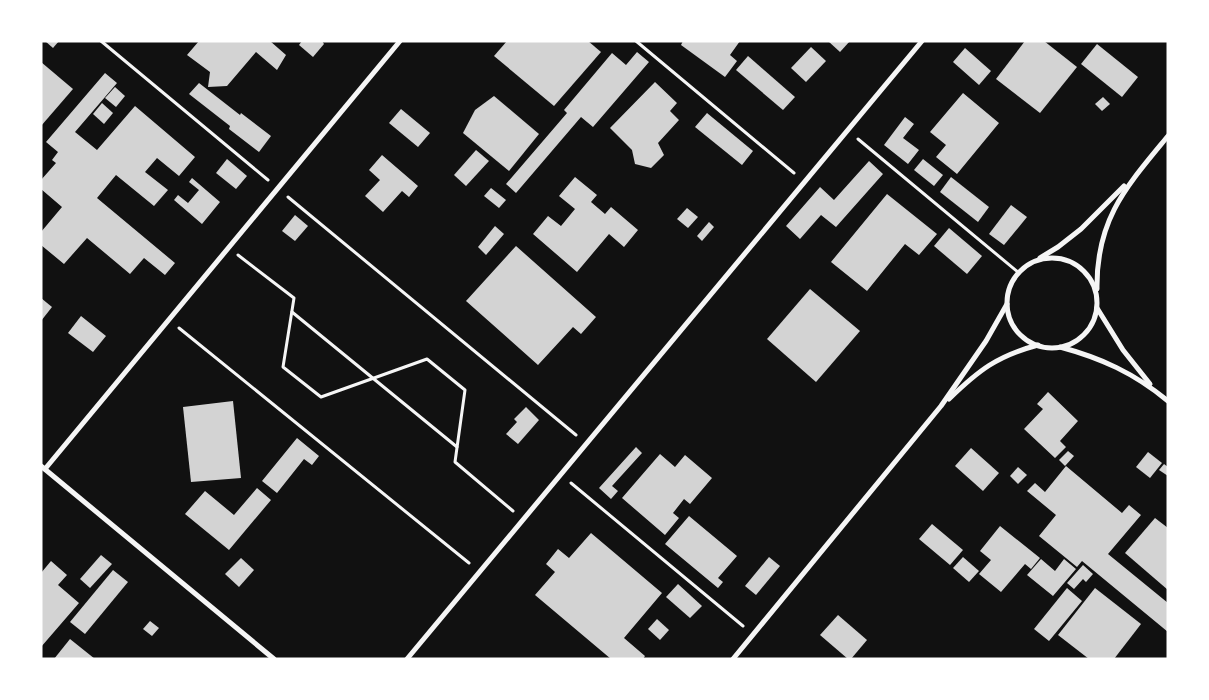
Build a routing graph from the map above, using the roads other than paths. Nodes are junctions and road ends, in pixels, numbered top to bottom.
1 (400, 41) edge
2 (922, 41) edge
3 (1168, 136) edge
4 (1132, 179) junction
5 (1034, 262) junction
6 (1097, 294) junction
7 (1007, 304) junction
8 (1097, 308) junction
9 (1038, 345) junction
10 (1060, 347) junction
11 (1153, 388) junction
12 (1168, 401) edge
13 (941, 406) junction
14 (43, 468) edge
15 (274, 659) edge
16 (407, 659) edge
17 (734, 659) edge

1 - 14 street
2 - 16 street
3 - 4 street
4 - 5 street
4 - 6 street
5 - 6 street
5 - 7 street
6 - 8 street
7 - 9 street
7 - 13 street
8 - 10 street
8 - 11 street
9 - 10 street
9 - 13 street
10 - 11 street
11 - 12 street
13 - 17 street
14 - 15 street

